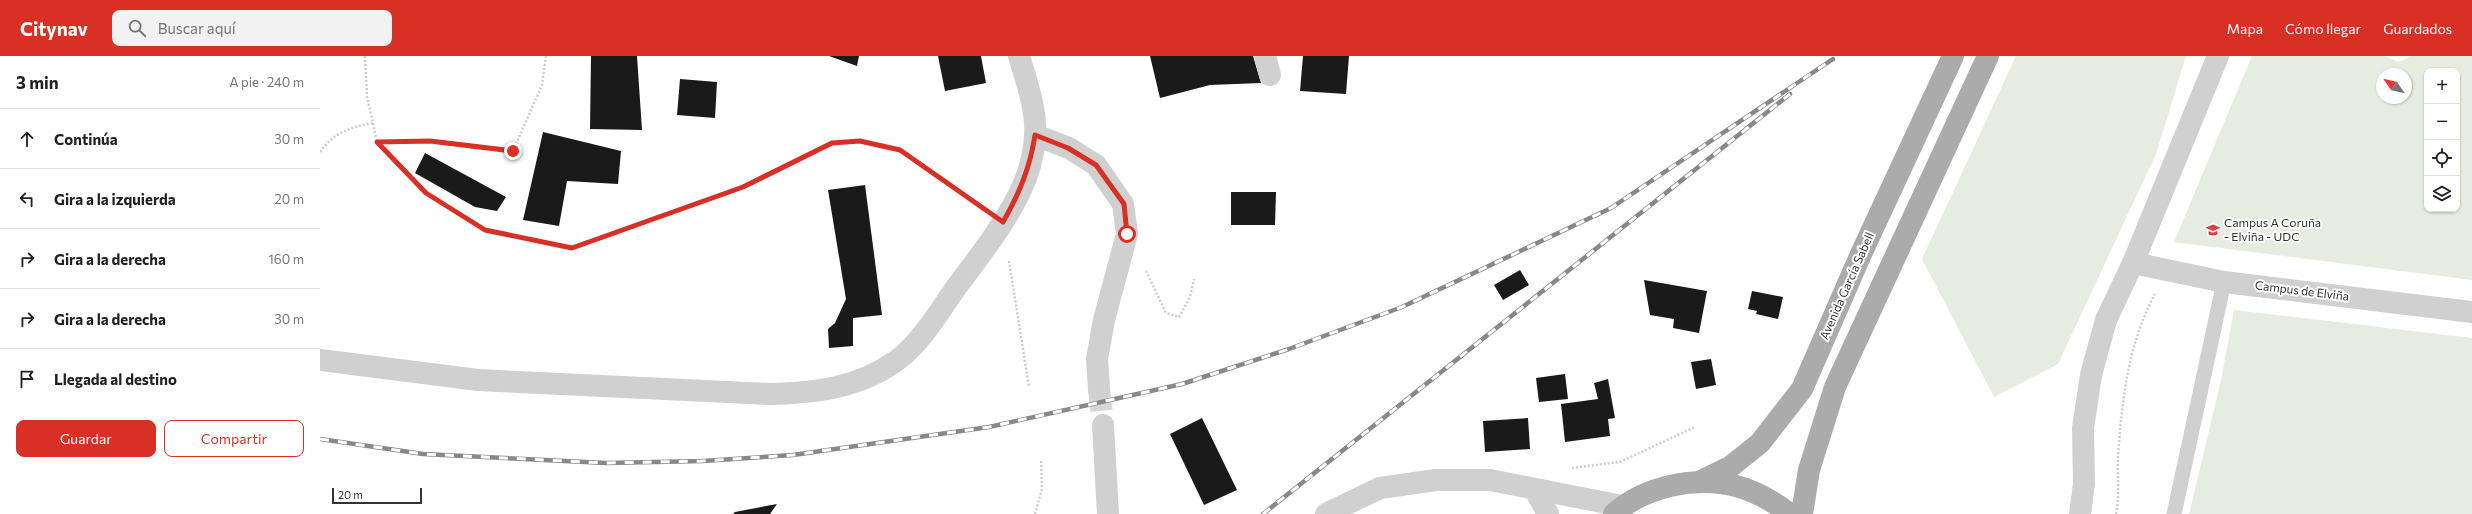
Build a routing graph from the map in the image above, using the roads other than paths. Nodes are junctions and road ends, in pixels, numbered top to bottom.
1 (1019, 56) edge
2 (1953, 56) edge
3 (1988, 56) edge
4 (2218, 56) edge
5 (1035, 135) junction
6 (2133, 263) junction
7 (2224, 282) junction
8 (2472, 312) edge
9 (320, 360) edge
10 (1099, 388) tunnel mouth
11 (1103, 425) tunnel mouth
12 (1699, 482) junction
13 (1535, 490) junction
14 (1618, 510) edge
15 (1108, 514) edge
16 (1326, 514) edge
17 (1548, 514) edge
18 (1790, 514) edge
19 (1802, 514) edge
20 (2080, 514) edge
21 (2174, 514) edge

1 - 5 street
2 - 12 main road, Avenida García Sabell
3 - 19 main road
4 - 6 street
5 - 9 street
5 - 10 street
6 - 7 street, Campus de Elviña
6 - 20 street
7 - 8 street, Campus de Elviña
7 - 21 lane
11 - 15 street
12 - 14 main road
12 - 18 main road
13 - 14 street
13 - 16 street
13 - 17 street

